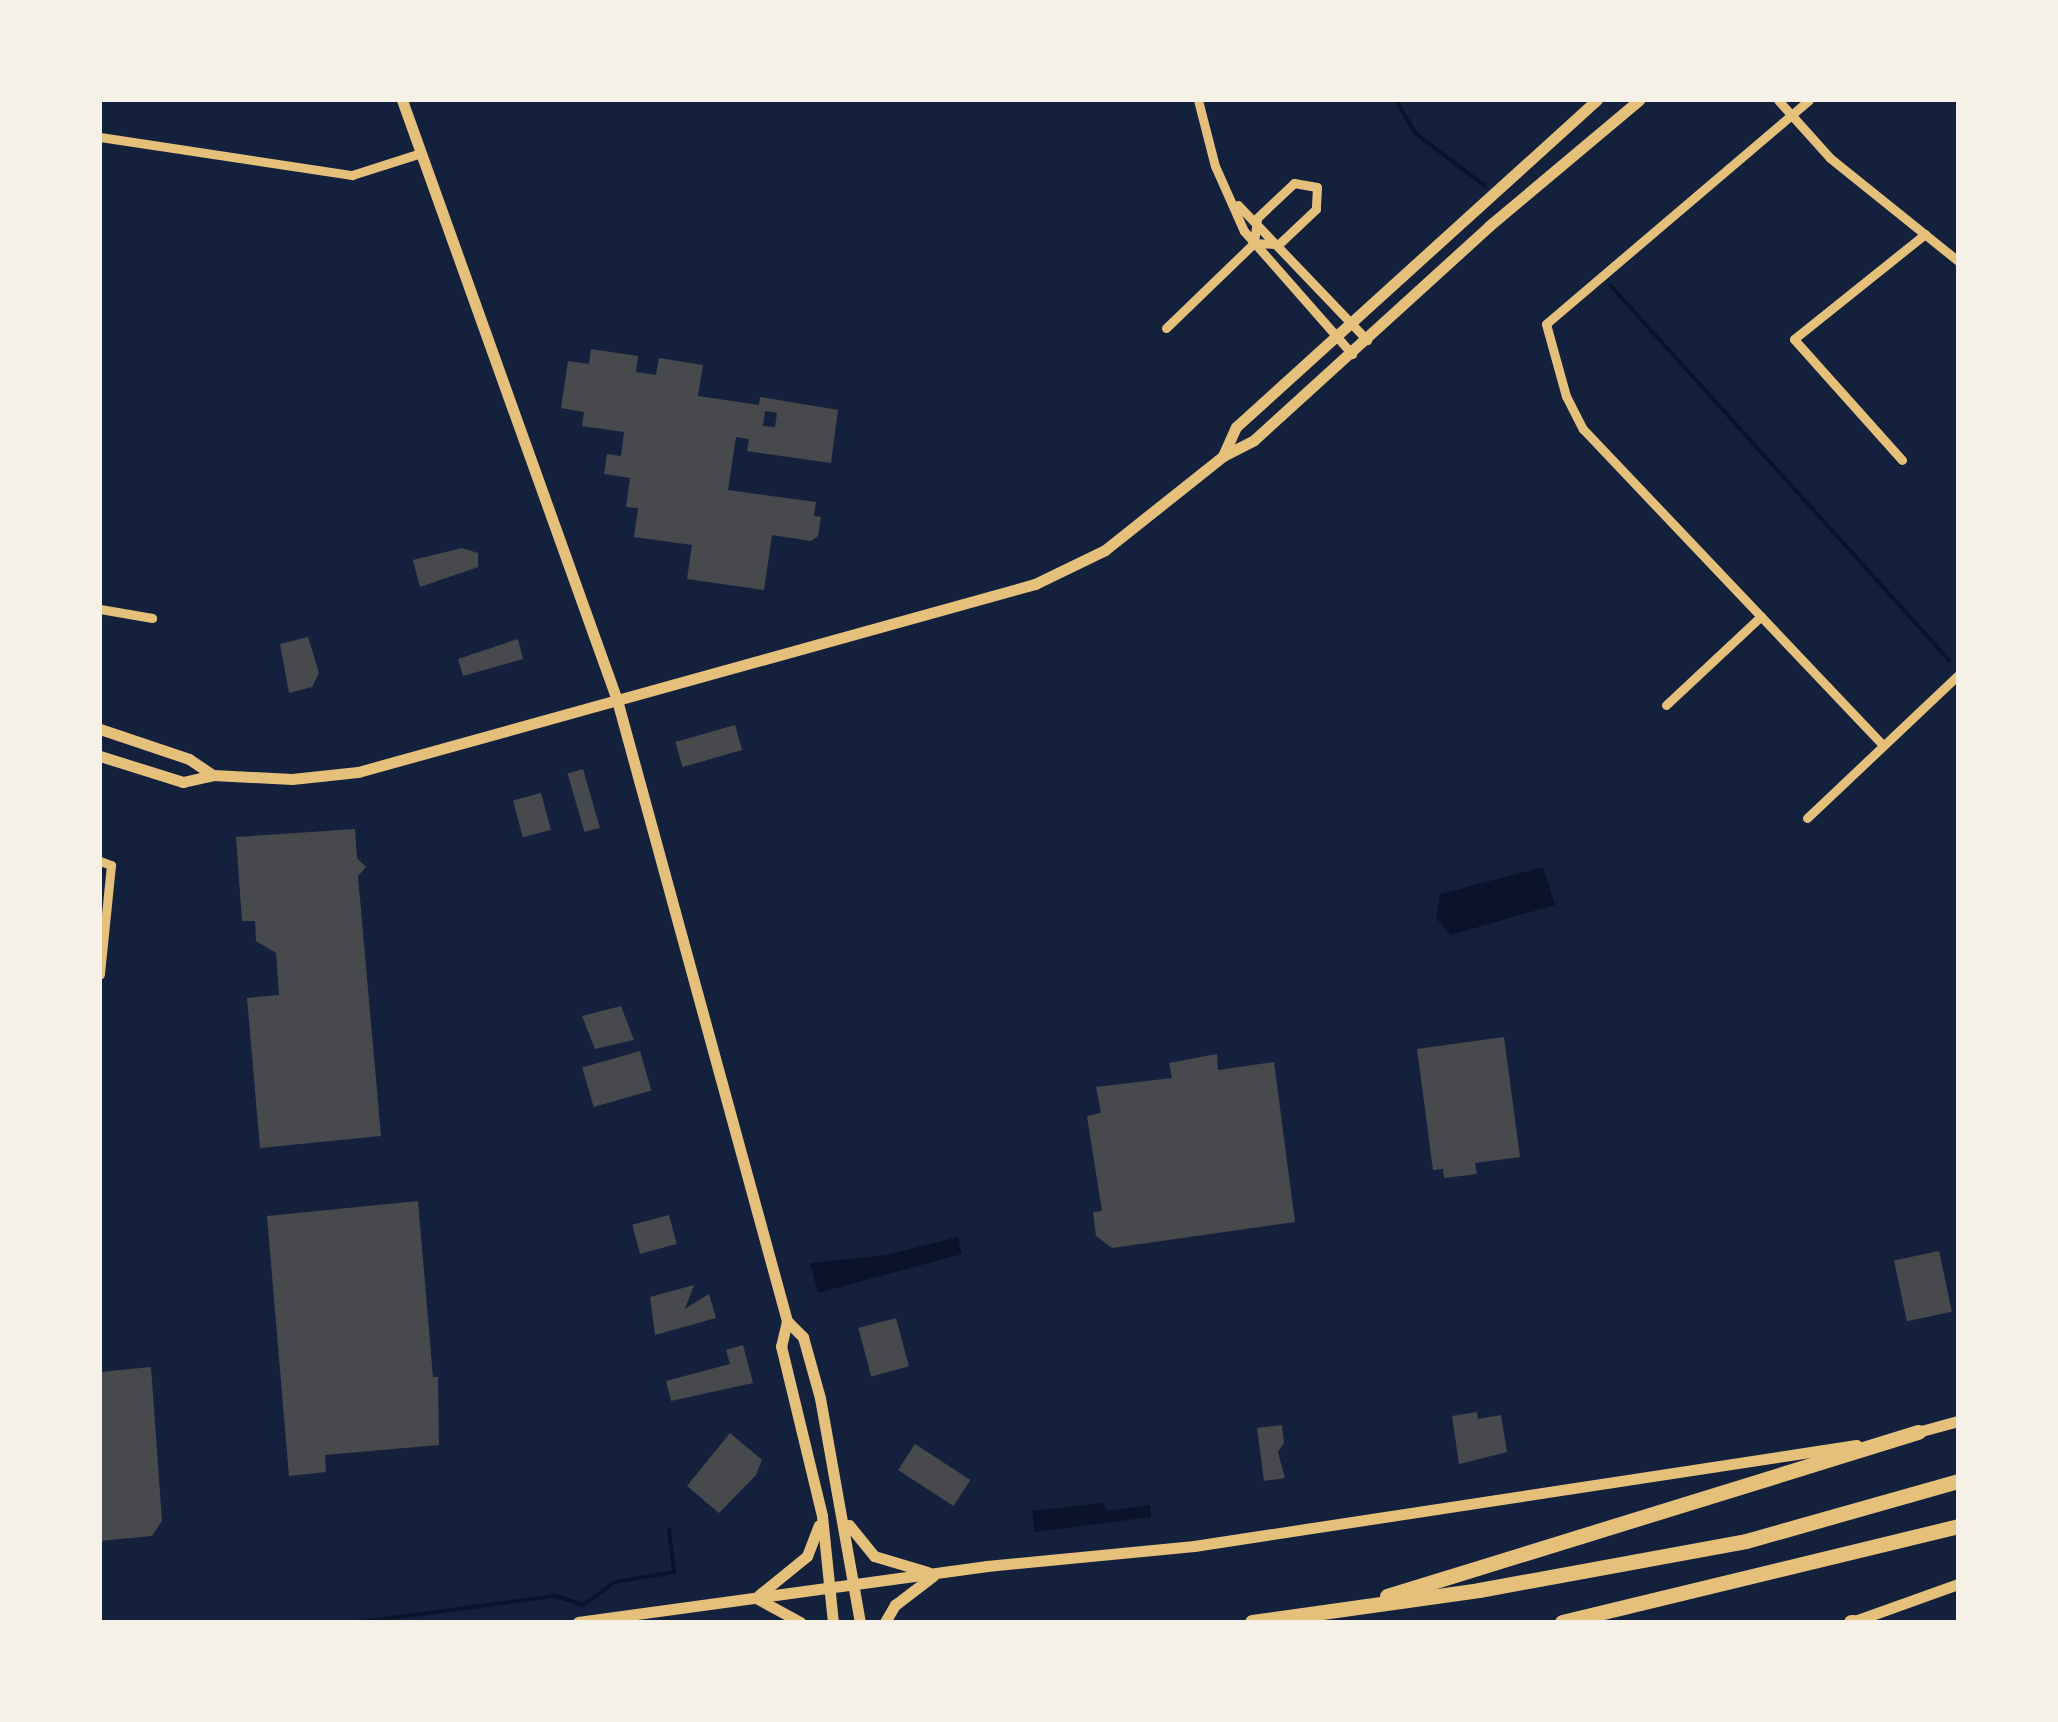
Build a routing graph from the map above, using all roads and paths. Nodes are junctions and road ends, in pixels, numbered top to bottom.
1 (402, 100) edge
2 (1198, 100) edge
3 (1596, 100) edge
4 (1638, 100) edge
5 (1778, 100) edge
6 (1809, 100) edge
7 (1791, 114) junction
8 (100, 137) edge
9 (421, 154) junction
10 (1238, 204) junction
11 (1257, 218) junction
12 (1925, 234) junction
13 (1254, 243) junction
14 (1279, 244) junction
15 (1958, 261) edge
16 (1352, 323) junction
17 (1166, 328) dead end
18 (1336, 337) junction
19 (1367, 340) junction
20 (1352, 354) junction
21 (1223, 456) junction
22 (1902, 460) dead end
23 (100, 608) edge
24 (1760, 616) junction
25 (152, 618) dead end
26 (1958, 675) edge
27 (616, 700) junction
28 (1666, 705) dead end
29 (100, 729) edge
30 (1883, 745) junction
31 (100, 756) edge
32 (212, 775) junction
33 (1807, 818) dead end
34 (106, 863) edge
35 (100, 974) edge
36 (787, 1321) junction
37 (1958, 1422) edge
38 (1918, 1432) junction
39 (1958, 1481) edge
40 (822, 1516) junction
41 (846, 1521) junction
42 (1958, 1526) edge
43 (936, 1574) junction
44 (1958, 1584) edge
45 (856, 1586) junction
46 (829, 1588) junction
47 (754, 1598) junction
48 (1324, 1613) junction
49 (578, 1622) edge
50 (800, 1622) edge
51 (833, 1622) edge
52 (860, 1622) edge
53 (885, 1622) edge
54 (1252, 1622) edge
55 (1562, 1622) edge
56 (1852, 1622) edge

1 - 9 main road
2 - 10 street
3 - 16 main road
4 - 19 main road
5 - 7 street
6 - 7 street
7 - 12 street
7 - 24 street
8 - 9 street
9 - 27 main road
10 - 11 street
10 - 13 street
11 - 13 street
11 - 14 street
11 - 14 street
12 - 15 street
12 - 22 street
13 - 14 street
13 - 17 street
13 - 18 street
14 - 16 street
16 - 18 main road
16 - 19 street
18 - 20 street
18 - 21 main road
19 - 20 main road
20 - 21 main road
21 - 27 main road
23 - 25 street
24 - 28 street
24 - 30 street
26 - 30 street
27 - 32 main road
27 - 36 main road
29 - 32 main road
30 - 33 street
31 - 32 main road
34 - 35 street
36 - 40 main road
36 - 41 main road
37 - 38 main road
38 - 43 main road
38 - 48 highway
39 - 48 highway
40 - 46 main road
40 - 47 main road
41 - 43 main road
41 - 45 main road
42 - 55 highway
43 - 45 main road
43 - 53 main road
44 - 56 main road
45 - 46 main road
45 - 52 main road
46 - 47 main road
46 - 51 main road
47 - 49 main road
47 - 50 main road
48 - 54 highway

